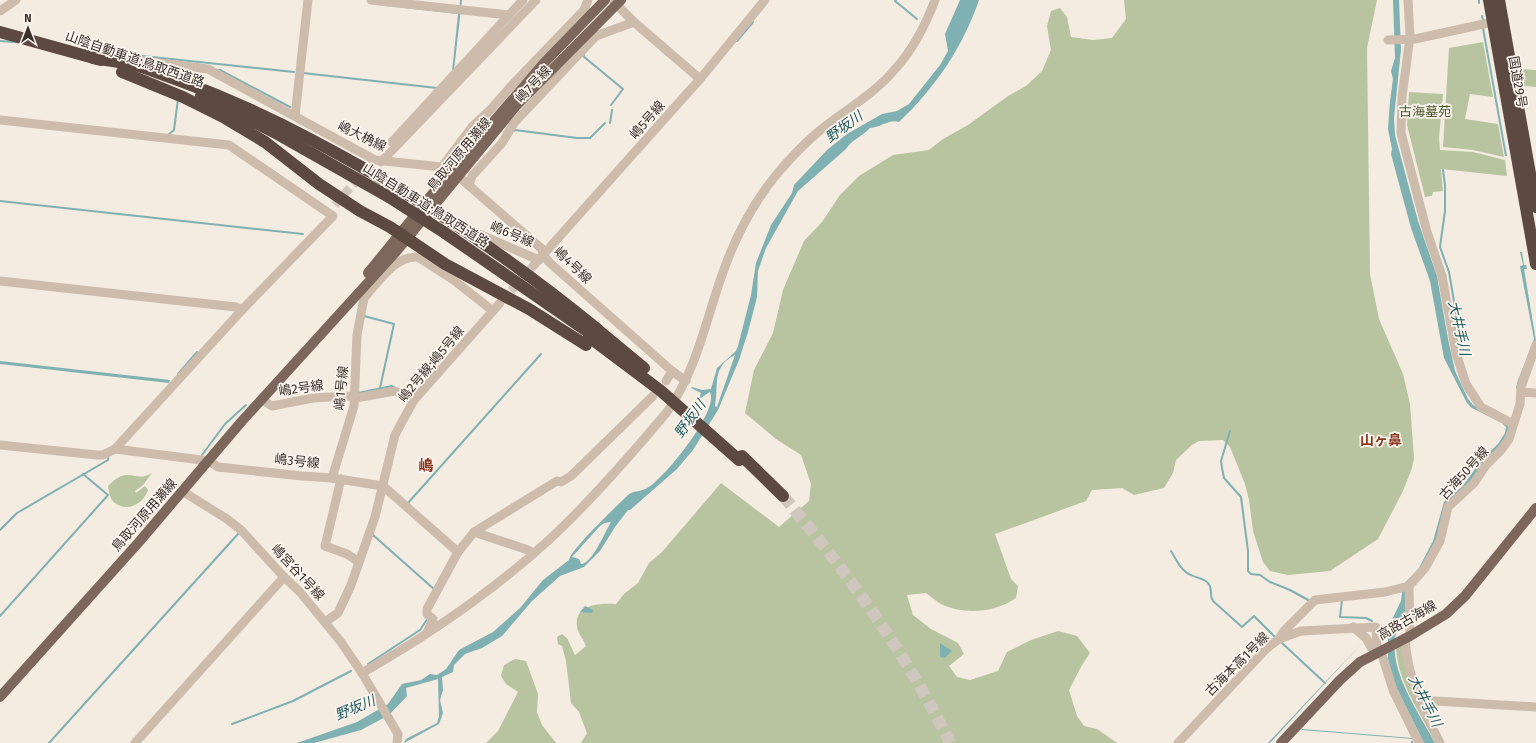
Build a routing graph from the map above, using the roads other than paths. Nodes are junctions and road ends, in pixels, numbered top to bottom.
1 (16, 0) edge
2 (308, 0) edge
3 (371, 0) edge
4 (523, 0) edge
5 (536, 0) edge
6 (588, 0) edge
7 (605, 0) edge
8 (765, 0) edge
9 (935, 0) edge
10 (1408, 0) edge
11 (1489, 0) edge
12 (1499, 0) edge
13 (615, 1) edge
14 (0, 11) edge
15 (509, 15) junction
16 (634, 22) junction
17 (1493, 22) junction
18 (0, 32) edge
19 (0, 37) edge
20 (1388, 40) dead end
21 (1409, 40) junction
22 (135, 60) dead end
23 (700, 79) junction
24 (202, 98) junction
25 (295, 116) junction
26 (0, 120) edge
27 (375, 162) junction
28 (450, 172) junction
29 (469, 185) junction
30 (335, 205) tunnel mouth
31 (428, 206) junction
32 (1536, 207) edge
33 (330, 214) junction
34 (447, 230) junction
35 (404, 236) junction
36 (539, 260) junction
37 (1536, 264) edge
38 (0, 281) edge
39 (360, 292) junction
40 (500, 303) tunnel mouth
41 (242, 310) junction
42 (493, 311) junction
43 (591, 336) junction
44 (1536, 345) edge
45 (672, 371) junction
46 (666, 381) dead end
47 (686, 381) junction
48 (1521, 392) junction
49 (1536, 393) edge
50 (653, 396) dead end
51 (355, 398) junction
52 (262, 400) junction
53 (414, 400) junction
54 (1513, 424) junction
55 (709, 430) junction
56 (0, 445) edge
57 (115, 449) junction
58 (209, 461) junction
59 (337, 478) junction
60 (383, 486) junction
61 (182, 491) junction
62 (781, 499) tunnel mouth
63 (1536, 508) edge
64 (474, 532) junction
65 (458, 552) junction
66 (533, 553) junction
67 (358, 562) junction
68 (284, 577) junction
69 (1409, 586) junction
70 (325, 622) junction
71 (1353, 627) junction
72 (427, 633) junction
73 (1405, 638) junction
74 (1279, 639) junction
75 (1381, 651) junction
76 (362, 673) junction
77 (0, 697) edge
78 (1419, 700) junction
79 (1536, 706) edge
80 (135, 743) edge
81 (397, 743) edge
82 (1178, 743) edge
83 (1281, 743) edge
84 (1419, 743) edge
85 (1440, 743) edge

1 - 14 street
2 - 25 street
3 - 15 street
4 - 15 street
5 - 27 street
6 - 28 street
7 - 28 main road, 鳥取河原用瀬線
8 - 23 street, 嶋5号線
9 - 47 street
10 - 21 street
11 - 17 highway, 国道29号
12 - 32 highway, 国道29号
13 - 16 street
13 - 28 main road, 鳥取河原用瀬線
15 - 27 street
16 - 23 street
16 - 29 street, 嶋7号線
17 - 21 street
17 - 37 highway, 国道29号
18 - 24 highway, 山陰自動車道;鳥取西道路
19 - 24 highway, 山陰自動車道;鳥取西道路
20 - 21 street
21 - 54 street
22 - 25 street, 嶋大桷線
23 - 36 street, 嶋5号線
24 - 31 highway
24 - 34 highway, 山陰自動車道;鳥取西道路, bridge
24 - 35 highway
25 - 27 street, 嶋大桷線
26 - 33 street
27 - 28 street, 嶋大桷線
28 - 29 street, 嶋4号線
28 - 31 main road, 鳥取河原用瀬線
29 - 36 street, 嶋4号線
30 - 33 street
31 - 34 highway
31 - 35 main road, 鳥取河原用瀬線
33 - 41 street
34 - 36 street, 嶋6号線
34 - 43 highway, 山陰自動車道;鳥取西道路
35 - 39 main road, 鳥取河原用瀬線
35 - 43 highway
36 - 45 street, 嶋4号線
38 - 41 street
39 - 42 street
39 - 51 street, 嶋1号線
39 - 52 main road, 鳥取河原用瀬線
40 - 42 street, 嶋2号線;嶋5号線
41 - 57 street
42 - 53 street, 嶋2号線;嶋5号線
43 - 55 highway, bridge
43 - 55 highway, bridge
44 - 48 street, 古海50号線
45 - 46 street
45 - 47 street, 嶋4号線
47 - 66 street
48 - 49 street
48 - 54 street, 古海50号線
50 - 64 street
51 - 52 street, 嶋2号線
51 - 53 street, 嶋2号線
51 - 59 street, 嶋1号線
52 - 58 main road, 鳥取河原用瀬線
53 - 60 street, 嶋2号線;嶋5号線
54 - 69 street, 古海50号線
55 - 62 highway, bridge
56 - 57 street
57 - 58 street, 嶋3号線
58 - 59 street, 嶋3号線
58 - 61 main road, 鳥取河原用瀬線
59 - 60 street, 嶋3号線
59 - 67 street, 嶋1号線
60 - 65 street
60 - 67 street, 嶋2号線;嶋5号線
61 - 68 street, 嶋宮谷1号線
61 - 77 main road, 鳥取河原用瀬線
63 - 73 main road, 高路古海線
64 - 65 street
64 - 66 street
65 - 72 street
66 - 72 street
67 - 70 street, 嶋2号線;嶋5号線
68 - 70 street, 嶋宮谷1号線
68 - 80 street
69 - 73 street
69 - 74 street
70 - 76 street, 嶋宮谷1号線
71 - 74 street, 古海本高1号線
71 - 75 street
71 - 75 street, 古海本高1号線
72 - 76 street
73 - 75 main road, 高路古海線
73 - 78 street
74 - 82 street, 古海本高1号線
75 - 83 main road, 高路古海線
75 - 84 street
76 - 81 street, 嶋宮谷1号線
78 - 79 street
78 - 85 street

